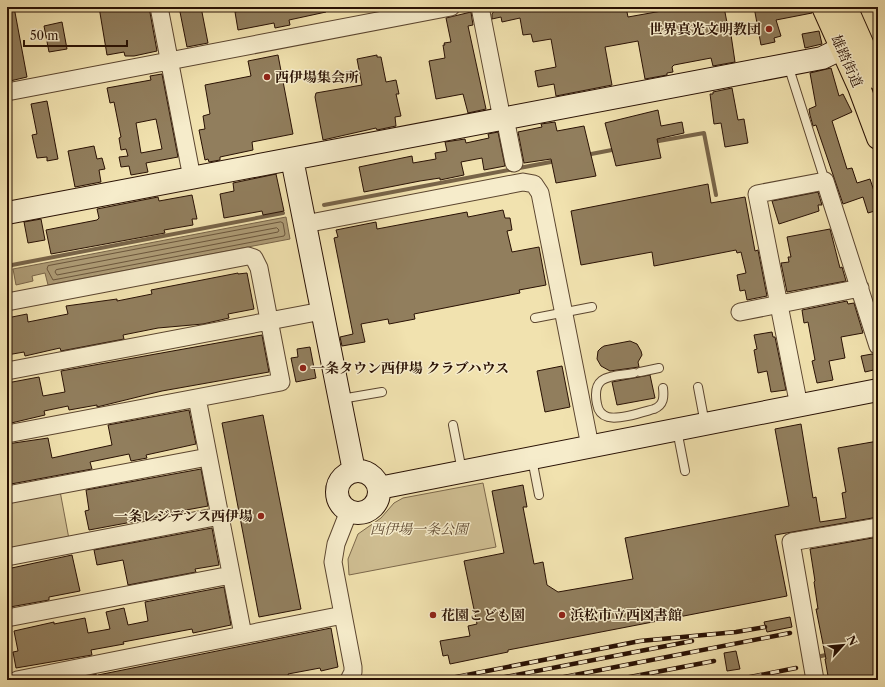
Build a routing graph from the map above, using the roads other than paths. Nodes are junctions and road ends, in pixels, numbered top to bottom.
1 (159, 7) edge
2 (451, 7) edge
3 (480, 7) edge
4 (823, 7) edge
5 (846, 7) edge
6 (862, 47) edge
7 (169, 61) junction
8 (788, 64) junction
9 (878, 79) edge
10 (7, 92) edge
11 (503, 119) junction
12 (878, 138) edge
13 (292, 159) junction
14 (514, 163) dead end
15 (192, 178) junction
16 (825, 181) junction
17 (7, 214) edge
18 (305, 224) junction
19 (860, 288) junction
20 (7, 302) edge
21 (779, 304) junction
22 (592, 306) dead end
23 (322, 311) junction
24 (564, 312) junction
25 (740, 312) dead end
26 (535, 318) dead end
27 (270, 321) junction
28 (878, 346) edge
29 (659, 368) dead end
30 (7, 371) edge
31 (698, 387) dead end
32 (663, 388) dead end
33 (878, 390) edge
34 (382, 392) dead end
35 (197, 398) junction
36 (340, 400) junction
37 (799, 406) junction
38 (705, 424) junction
39 (453, 425) dead end
40 (677, 430) junction
41 (7, 434) edge
42 (590, 446) junction
43 (208, 457) junction
44 (531, 458) junction
45 (354, 471) junction
46 (462, 471) junction
47 (685, 471) dead end
48 (379, 488) junction
49 (7, 495) edge
50 (539, 495) dead end
51 (349, 511) junction
52 (220, 516) junction
53 (878, 527) edge
54 (7, 557) edge
55 (231, 575) junction
56 (343, 615) junction
57 (7, 618) edge
58 (243, 635) junction
59 (18, 680) edge
60 (349, 680) edge
61 (815, 680) edge

1 - 7 street
2 - 7 street
3 - 11 street
4 - 6 main road, 雄踏街道
5 - 6 main road, 雄踏街道
6 - 8 street
6 - 9 main road, 雄踏街道
6 - 12 main road, 雄踏街道
7 - 10 street
7 - 15 street
8 - 11 street
8 - 16 lane
11 - 13 street
11 - 14 street
13 - 15 street
13 - 18 street
15 - 17 street
16 - 19 street
16 - 21 street
18 - 23 street
18 - 24 street
19 - 21 street
19 - 28 street
20 - 27 street
21 - 25 street
21 - 37 street
22 - 24 lane
23 - 27 street
23 - 36 street
24 - 26 lane
24 - 42 street
27 - 30 street
27 - 35 street
29 - 32 lane
31 - 38 lane
33 - 37 street
34 - 36 lane
35 - 41 street
35 - 43 street
36 - 45 street
37 - 38 street
38 - 40 street
39 - 46 lane
40 - 42 street
40 - 47 lane
42 - 44 street
43 - 49 street
43 - 52 street
44 - 46 street
44 - 50 lane
45 - 48 street
45 - 51 street
46 - 48 street
48 - 51 street
51 - 56 street
52 - 54 street
52 - 55 street
53 - 61 street
55 - 57 street
55 - 58 street
56 - 58 street
56 - 60 street
58 - 59 street

